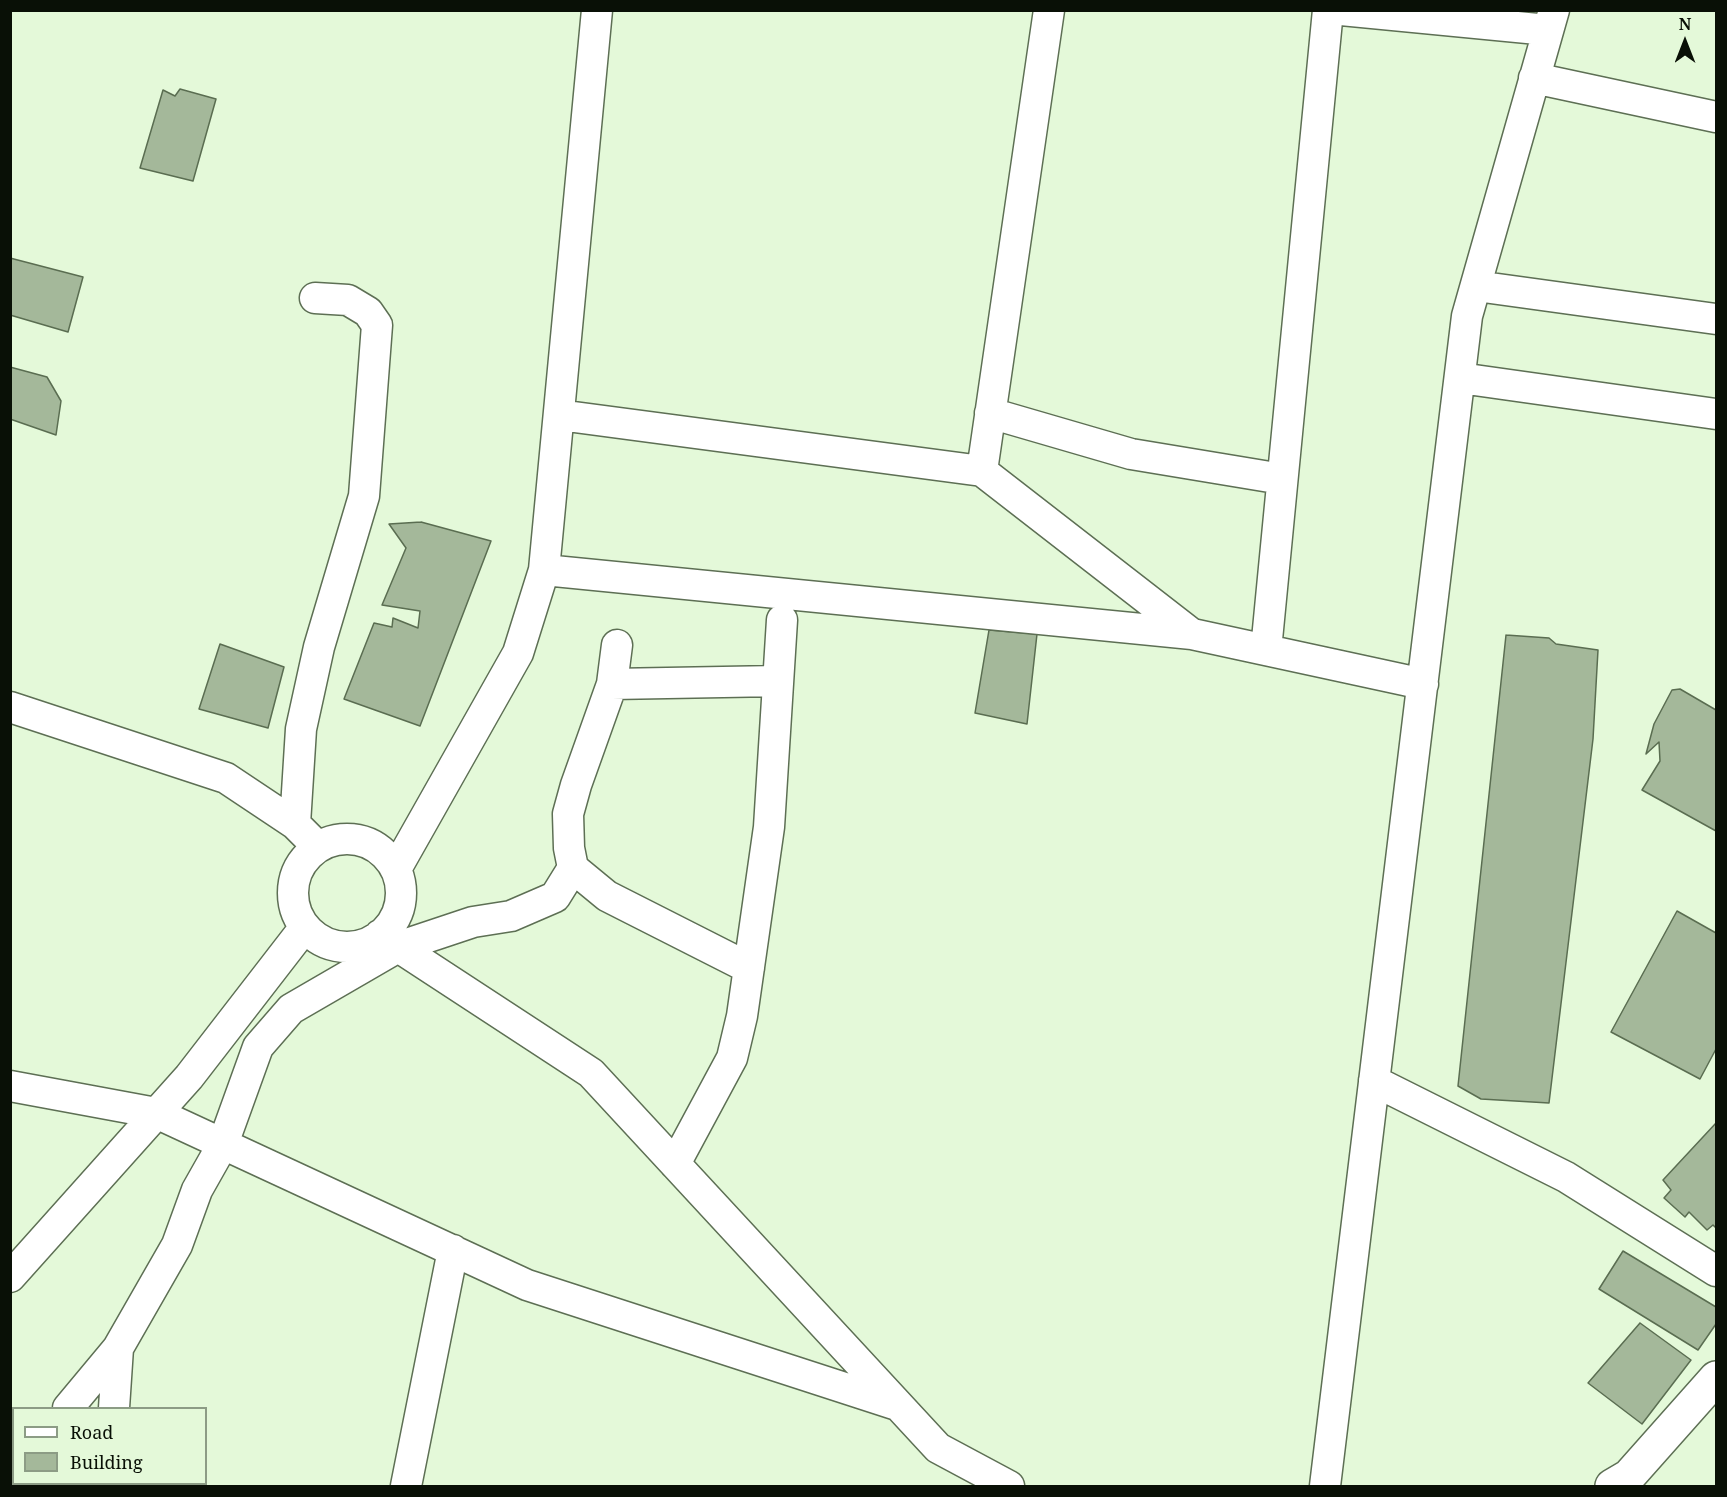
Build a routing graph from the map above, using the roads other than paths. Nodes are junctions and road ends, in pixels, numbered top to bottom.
1 (597, 10) edge
2 (1049, 10) edge
3 (1328, 10) edge
4 (1341, 10) edge
5 (1551, 20) edge
6 (1534, 78) junction
7 (1716, 117) edge
8 (1476, 286) junction
9 (315, 298) dead end
10 (1716, 319) edge
11 (1460, 378) junction
12 (990, 413) junction
13 (1716, 414) edge
14 (559, 415) junction
15 (982, 471) junction
16 (1282, 479) junction
17 (544, 570) junction
18 (782, 620) dead end
19 (1192, 634) junction
20 (617, 645) dead end
21 (1266, 650) junction
22 (778, 681) junction
23 (612, 684) junction
24 (1423, 684) junction
25 (10, 707) edge
26 (295, 824) junction
27 (318, 847) junction
28 (573, 868) junction
29 (396, 869) junction
30 (305, 927) junction
31 (389, 941) junction
32 (749, 968) junction
33 (1374, 1081) junction
34 (10, 1086) edge
35 (156, 1113) junction
36 (223, 1143) junction
37 (675, 1164) junction
38 (453, 1250) junction
39 (1716, 1271) edge
40 (10, 1277) edge
41 (118, 1348) junction
42 (1716, 1378) edge
43 (897, 1405) junction
44 (69, 1407) edge
45 (114, 1407) edge
46 (1621, 1483) edge
47 (406, 1486) edge
48 (1009, 1486) edge
49 (1325, 1486) edge

1 - 14 street
2 - 12 street
3 - 16 street
4 - 5 street
5 - 6 street
6 - 7 street
6 - 8 street
8 - 10 street
8 - 11 street
9 - 26 street
11 - 13 street
11 - 24 street
12 - 15 street
12 - 16 street
14 - 15 street
14 - 17 street
15 - 19 street
16 - 21 street
17 - 19 street
17 - 29 street
18 - 22 street
19 - 21 street
20 - 23 street
21 - 24 street
22 - 23 street
22 - 32 street
23 - 28 street
24 - 33 street
25 - 26 street
26 - 27 street
27 - 29 street
27 - 30 street
28 - 31 street
28 - 32 street
29 - 31 street
30 - 31 street
30 - 35 street
31 - 36 street
31 - 37 street
32 - 37 street
33 - 39 street
33 - 49 street
34 - 35 street
35 - 36 street
35 - 40 street
36 - 38 street
36 - 41 street
37 - 43 street
38 - 43 street
38 - 47 street
41 - 44 street
41 - 45 street
42 - 46 street
43 - 48 street

